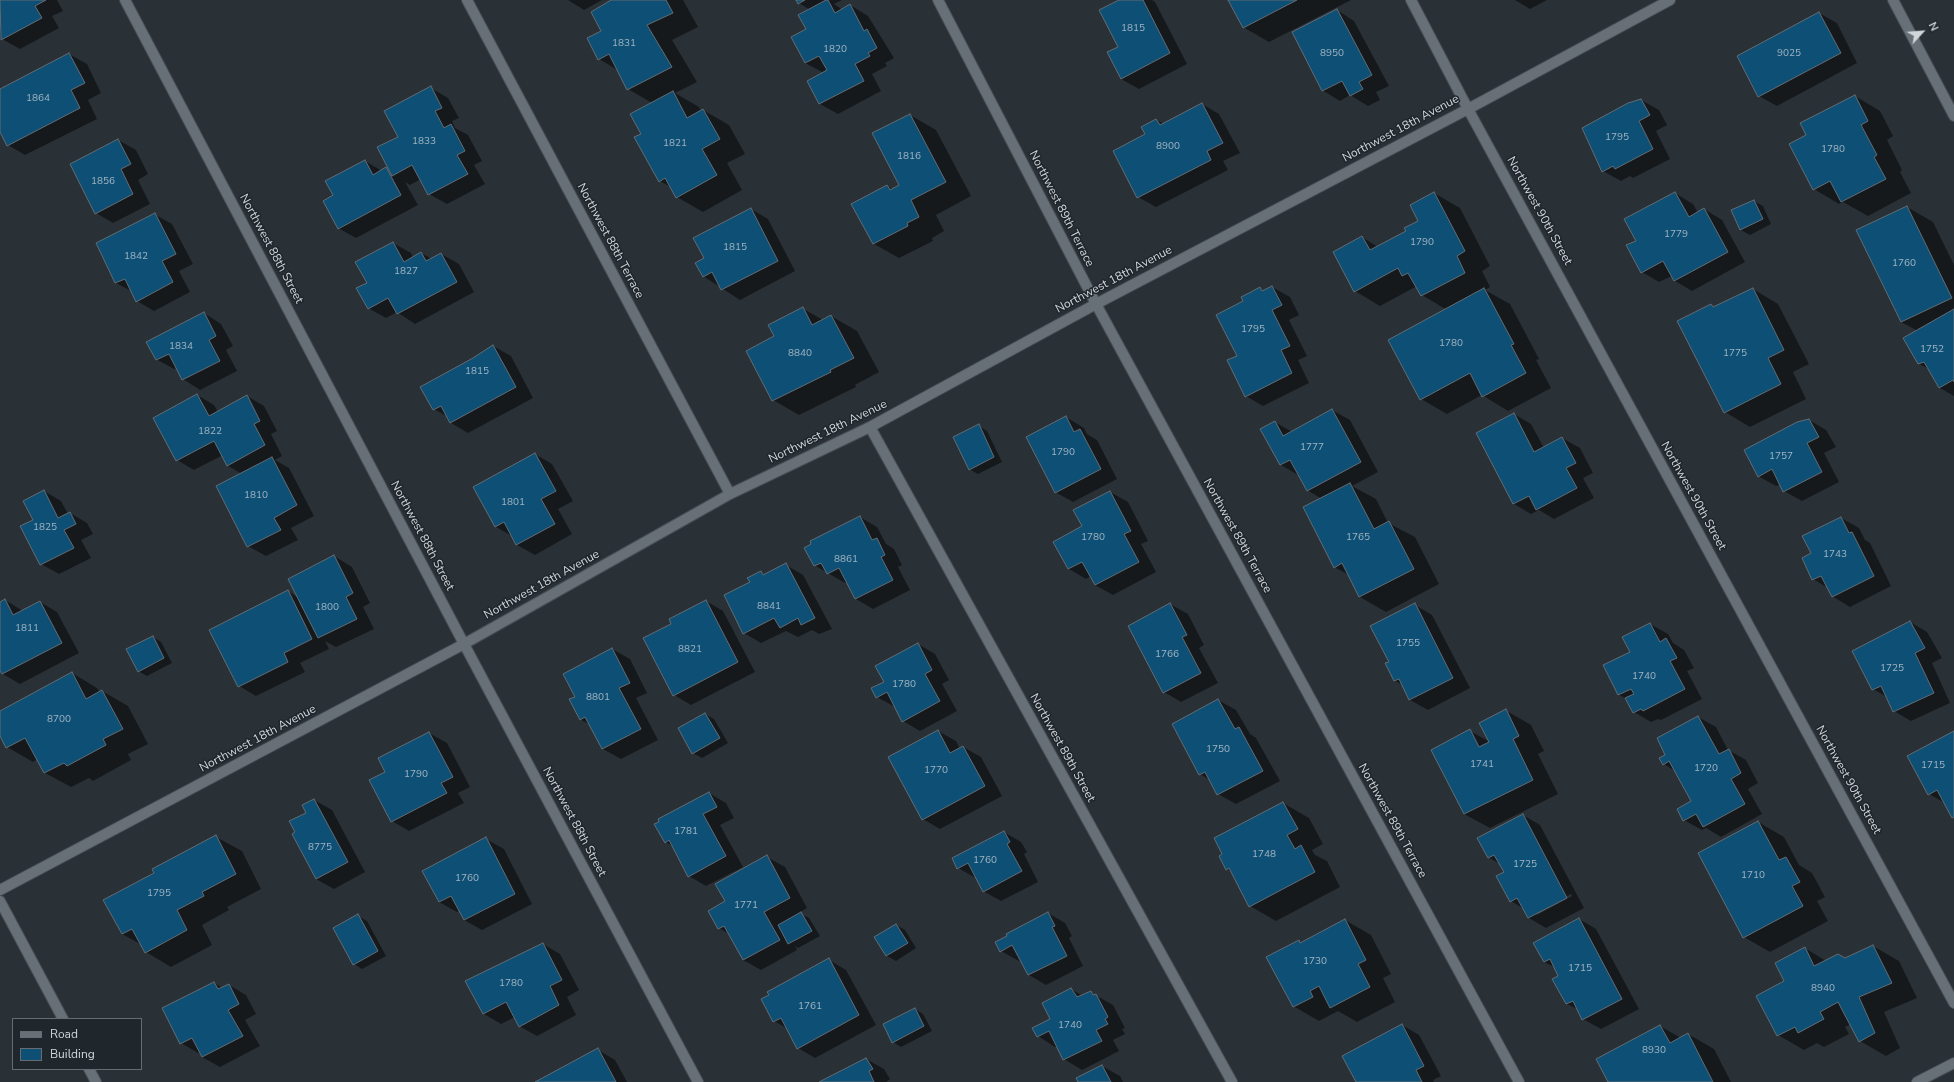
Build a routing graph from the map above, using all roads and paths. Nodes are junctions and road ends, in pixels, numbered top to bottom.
1 (126, 0) edge
2 (467, 0) edge
3 (938, 0) edge
4 (1411, 0) edge
5 (1670, 0) edge
6 (1893, 0) edge
7 (1468, 109) junction
8 (1954, 116) edge
9 (1096, 304) junction
10 (870, 427) junction
11 (730, 494) junction
12 (464, 644) junction
13 (0, 890) edge
14 (0, 901) edge
15 (1954, 1003) edge
16 (61, 1018) edge
17 (1954, 1063) edge
18 (90, 1070) edge
19 (96, 1082) edge
20 (698, 1082) edge
21 (1232, 1082) edge
22 (1519, 1082) edge
23 (1917, 1082) edge

1 - 12 street, Northwest 88th Street
2 - 11 street, Northwest 88th Terrace
3 - 9 street, Northwest 89th Terrace
4 - 7 street, Northwest 90th Street
5 - 7 street, Northwest 18th Avenue
6 - 8 street
7 - 9 street, Northwest 18th Avenue
7 - 15 street, Northwest 90th Street
9 - 10 street, Northwest 18th Avenue
9 - 22 street, Northwest 89th Terrace
10 - 11 street, Northwest 18th Avenue
10 - 21 street, Northwest 89th Street
11 - 12 street, Northwest 18th Avenue
12 - 13 street, Northwest 18th Avenue
12 - 20 street, Northwest 88th Street
14 - 16 street
17 - 23 street
18 - 19 street

